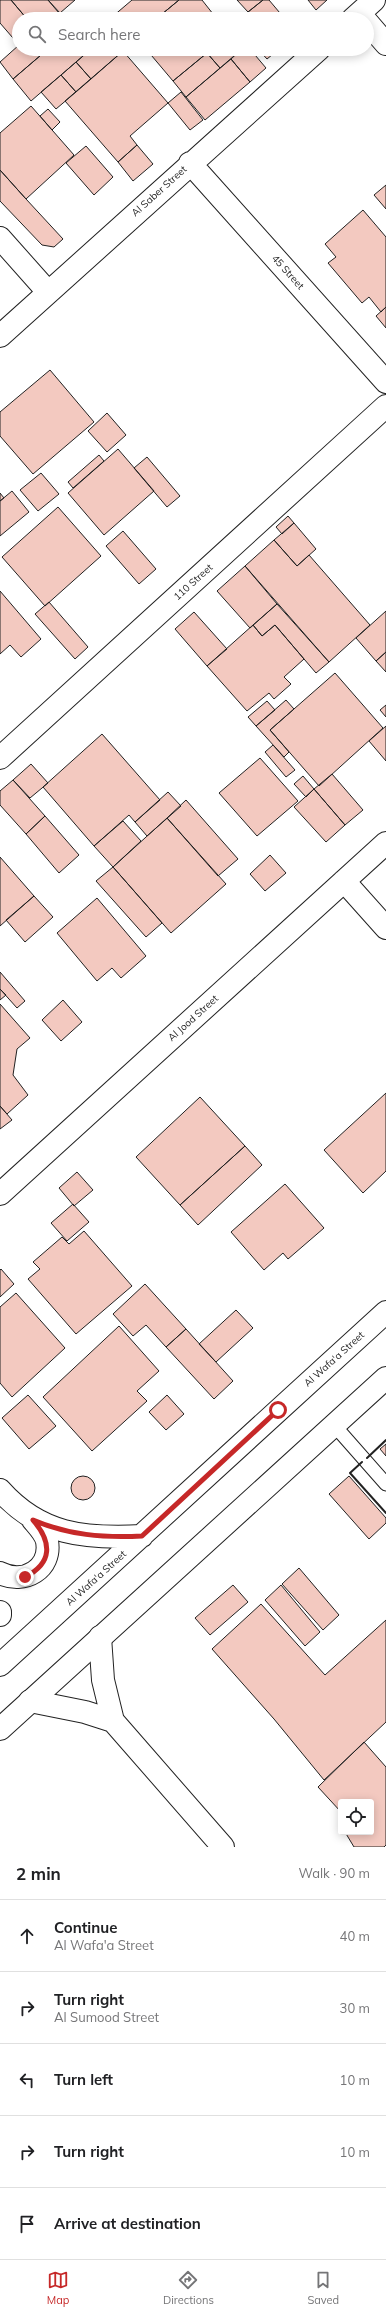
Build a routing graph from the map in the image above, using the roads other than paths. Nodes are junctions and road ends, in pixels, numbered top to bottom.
1 (374, 28) edge
2 (386, 44) edge
3 (311, 56) edge
4 (190, 163) junction
5 (0, 238) edge
6 (48, 292) junction
7 (0, 336) edge
8 (386, 382) edge
9 (386, 406) edge
10 (0, 758) edge
11 (386, 843) edge
12 (344, 881) junction
13 (386, 928) edge
14 (0, 1194) edge
15 (386, 1312) edge
16 (386, 1378) edge
17 (334, 1425) junction
18 (386, 1484) edge
19 (0, 1490) edge
20 (33, 1520) junction
21 (142, 1536) junction
22 (0, 1573) edge
23 (100, 1637) junction
24 (0, 1666) edge
25 (30, 1701) junction
26 (114, 1721) junction
27 (0, 1728) edge
28 (224, 1847) edge

1 - 2 street
3 - 4 street, Al Saber Street
4 - 6 street, Al Saber Street
4 - 8 street, 45 Street
5 - 6 street
6 - 7 street, Al Saber Street
9 - 10 street, 110 Street
11 - 12 street, Al Jood Street
12 - 13 street
12 - 14 street, Al Jood Street
15 - 21 street, Al Wafa'a Street
16 - 17 street
17 - 18 lane
17 - 23 street
19 - 20 street
20 - 21 street
20 - 22 street
21 - 24 street, Al Wafa'a Street
23 - 25 street
23 - 26 street
25 - 26 street
25 - 27 street
26 - 28 street

